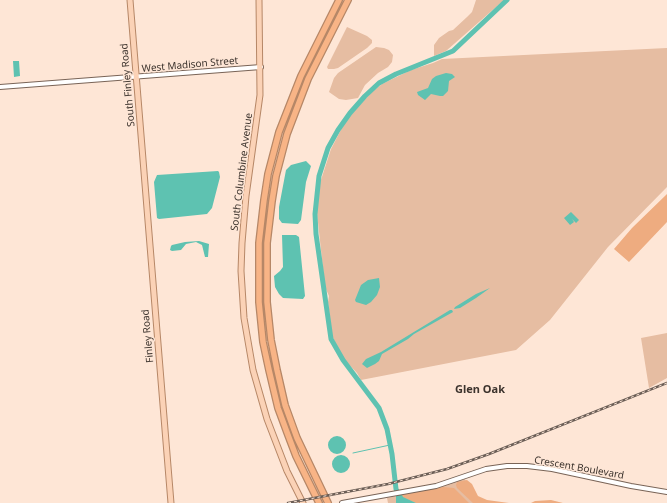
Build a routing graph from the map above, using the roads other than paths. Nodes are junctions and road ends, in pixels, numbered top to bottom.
1 (130, 0) edge
2 (260, 0) edge
3 (339, 0) edge
4 (348, 0) edge
5 (261, 67) junction
6 (137, 77) junction
7 (0, 87) edge
8 (144, 168) joint
9 (667, 492) edge
10 (171, 503) edge
11 (303, 503) edge
12 (319, 503) edge
13 (328, 503) edge
14 (342, 503) edge

1 - 6 main road, South Finley Road
2 - 5 main road, South Columbine Avenue
3 - 12 highway
4 - 13 highway
5 - 6 street, West Madison Street
5 - 11 main road, South Columbine Avenue
6 - 7 street, West Madison Street
6 - 8 main road, South Finley Road
8 - 10 main road, Finley Road
9 - 14 street, Crescent Boulevard

